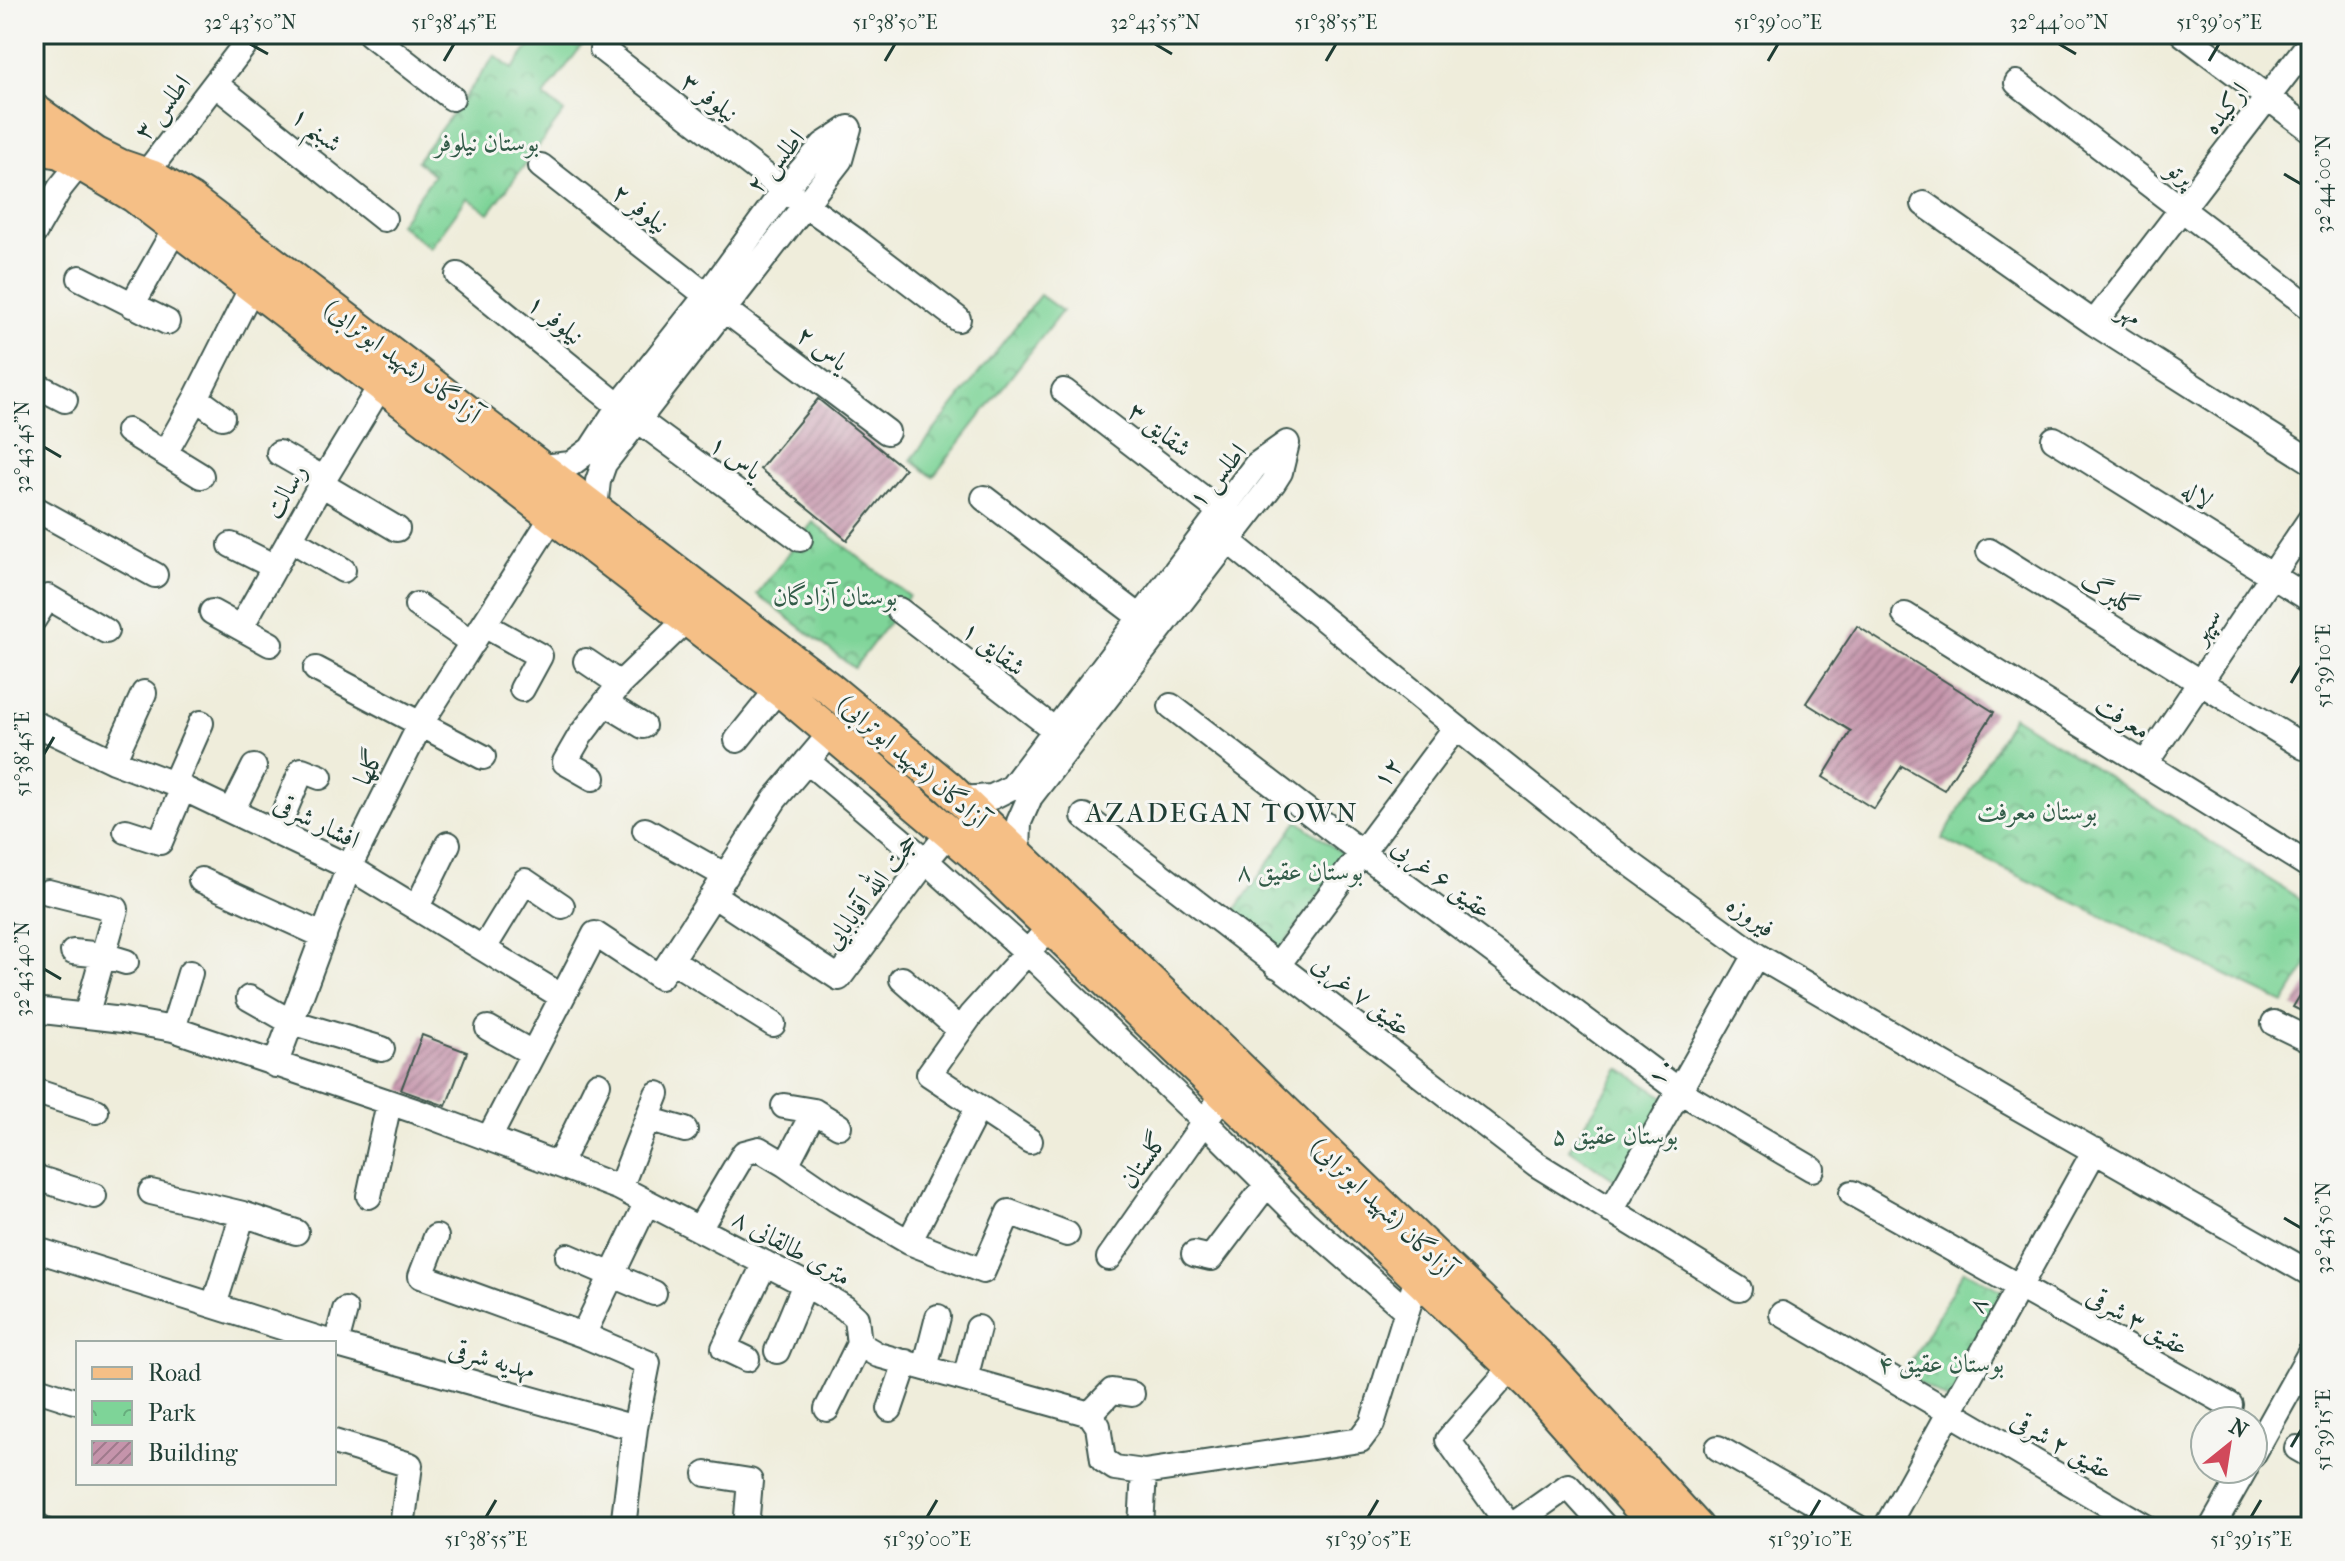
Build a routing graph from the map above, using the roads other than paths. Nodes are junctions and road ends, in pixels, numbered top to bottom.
1 (253, 34) edge
2 (370, 34) edge
3 (2183, 34) edge
4 (2311, 41) edge
5 (602, 49) dead end
6 (2017, 83) dead end
7 (215, 84) junction
8 (452, 98) dead end
9 (2268, 98) junction
10 (34, 110) edge
11 (2311, 130) edge
12 (34, 147) edge
13 (80, 163) junction
14 (541, 166) dead end
15 (139, 186) junction
16 (784, 190) junction
17 (1924, 204) dead end
18 (806, 207) junction
19 (2182, 209) junction
20 (384, 219) dead end
21 (175, 229) junction
22 (34, 233) edge
23 (458, 275) dead end
24 (80, 278) dead end
25 (252, 287) junction
26 (716, 302) junction
27 (132, 305) junction
28 (2311, 308) edge
29 (958, 319) dead end
30 (167, 322) dead end
31 (2094, 323) junction
32 (34, 384) edge
33 (381, 385) junction
34 (1064, 391) dead end
35 (196, 398) junction
36 (65, 400) dead end
37 (629, 414) junction
38 (222, 417) dead end
39 (128, 431) dead end
40 (887, 432) dead end
41 (2054, 439) dead end
42 (165, 453) junction
43 (279, 453) dead end
44 (2311, 461) edge
45 (542, 467) junction
46 (201, 476) dead end
47 (322, 482) junction
48 (984, 498) dead end
49 (595, 508) junction
50 (553, 516) junction
51 (37, 517) edge
52 (2311, 518) edge
53 (1220, 526) junction
54 (397, 529) dead end
55 (290, 539) junction
56 (800, 539) dead end
57 (231, 545) dead end
58 (1989, 551) dead end
59 (275, 567) junction
60 (343, 570) dead end
61 (155, 575) dead end
62 (2273, 575) junction
63 (2311, 600) edge
64 (417, 605) dead end
65 (899, 610) dead end
66 (212, 612) dead end
67 (1905, 615) dead end
68 (1140, 617) junction
69 (34, 619) edge
70 (687, 619) junction
71 (241, 627) junction
72 (106, 631) dead end
73 (478, 634) junction
74 (270, 644) dead end
75 (586, 661) dead end
76 (316, 669) dead end
77 (809, 672) junction
78 (2201, 681) junction
79 (522, 689) dead end
80 (144, 693) dead end
81 (612, 694) junction
82 (784, 694) junction
83 (1171, 706) dead end
84 (201, 723) dead end
85 (421, 723) junction
86 (643, 726) dead end
87 (1456, 727) junction
88 (1055, 730) junction
89 (831, 733) junction
90 (37, 734) edge
91 (737, 740) dead end
92 (2304, 747) dead end
93 (483, 757) dead end
94 (113, 761) junction
95 (807, 761) junction
96 (2145, 764) junction
97 (254, 767) dead end
98 (320, 777) dead end
99 (593, 778) dead end
100 (179, 786) junction
101 (959, 799) junction
102 (232, 811) junction
103 (1084, 816) dead end
104 (645, 830) dead end
105 (126, 831) dead end
106 (276, 831) junction
107 (949, 833) junction
108 (448, 844) dead end
109 (1362, 853) junction
110 (1018, 856) junction
111 (926, 861) junction
112 (349, 867) junction
113 (2311, 867) edge
114 (201, 880) dead end
115 (719, 885) junction
116 (48, 892) dead end
117 (562, 906) dead end
118 (417, 907) junction
119 (1050, 927) junction
120 (324, 936) junction
121 (484, 948) junction
122 (73, 952) dead end
123 (1027, 952) junction
124 (1756, 955) junction
125 (115, 958) junction
126 (671, 960) junction
127 (1277, 966) junction
128 (190, 973) dead end
129 (902, 979) dead end
130 (561, 996) junction
131 (249, 998) dead end
132 (34, 1010) edge
133 (86, 1016) junction
134 (291, 1022) junction
135 (2274, 1023) dead end
136 (773, 1024) dead end
137 (488, 1028) dead end
138 (173, 1029) junction
139 (960, 1030) junction
140 (2311, 1041) edge
141 (382, 1049) dead end
142 (532, 1053) junction
143 (275, 1065) junction
144 (598, 1084) dead end
145 (34, 1091) edge
146 (1681, 1092) junction
147 (657, 1094) dead end
148 (1224, 1094) junction
149 (389, 1103) junction
150 (784, 1106) dead end
151 (978, 1108) junction
152 (96, 1111) dead end
153 (814, 1111) junction
154 (647, 1119) junction
155 (1205, 1122) junction
156 (839, 1126) dead end
157 (685, 1130) dead end
158 (489, 1138) junction
159 (1030, 1141) dead end
160 (2095, 1150) junction
161 (559, 1164) junction
162 (786, 1165) junction
163 (1812, 1169) dead end
164 (34, 1177) edge
165 (1267, 1184) junction
166 (620, 1188) junction
167 (151, 1192) dead end
168 (1852, 1193) dead end
169 (94, 1196) dead end
170 (369, 1196) dead end
171 (647, 1202) junction
172 (1611, 1211) junction
173 (243, 1214) junction
174 (699, 1229) junction
175 (296, 1232) dead end
176 (1067, 1234) dead end
177 (436, 1237) dead end
178 (909, 1242) junction
179 (34, 1249) edge
180 (1194, 1254) dead end
181 (568, 1256) dead end
182 (1109, 1258) dead end
183 (765, 1263) junction
184 (2311, 1274) edge
185 (612, 1275) junction
186 (1417, 1278) junction
187 (805, 1284) junction
188 (2019, 1286) junction
189 (1739, 1289) dead end
190 (654, 1293) dead end
191 (214, 1305) junction
192 (345, 1310) dead end
193 (1407, 1311) junction
194 (1782, 1314) dead end
195 (938, 1317) dead end
196 (978, 1328) dead end
197 (583, 1335) junction
198 (325, 1341) edge
199 (335, 1341) edge
200 (859, 1344) junction
201 (336, 1345) edge
202 (777, 1351) dead end
203 (2311, 1351) edge
204 (747, 1359) dead end
205 (916, 1365) junction
206 (1512, 1367) junction
207 (965, 1379) junction
208 (34, 1388) edge
209 (1132, 1394) dead end
210 (76, 1401) edge
211 (2230, 1405) dead end
212 (827, 1409) dead end
213 (890, 1409) dead end
214 (1950, 1412) junction
215 (1090, 1414) junction
216 (2269, 1426) edge
217 (635, 1428) junction
218 (336, 1443) edge
219 (1584, 1446) junction
220 (1718, 1448) dead end
221 (1144, 1472) junction
222 (706, 1474) dead end
223 (2236, 1485) edge
224 (1568, 1486) junction
225 (34, 1526) edge
226 (40, 1527) edge
227 (402, 1527) edge
228 (623, 1527) edge
229 (746, 1527) edge
230 (1141, 1527) edge
231 (1510, 1527) edge
232 (1605, 1527) edge
233 (1657, 1527) edge
234 (1697, 1527) edge
235 (1857, 1527) edge
236 (1886, 1527) edge
237 (2146, 1527) edge
238 (2212, 1527) edge

1 - 7 street, اطلس ۳
2 - 8 street
3 - 9 street
4 - 9 street, ارکیده
5 - 16 street, نیلوفر ۳
6 - 19 street, پرتو
7 - 15 street, اطلس ۳
7 - 20 street, شبنم ۱
9 - 11 street
9 - 19 street, ارکیده
10 - 15 main road, آزادگان (شهید ابوترابی)
12 - 13 main road, آزادگان (شهید ابوترابی)
13 - 15 main road, آزادگان (شهید ابوترابی)
13 - 22 street
14 - 26 street, نیلوفر ۲
15 - 21 main road, آزادگان (شهید ابوترابی)
15 - 45 main road, آزادگان (شهید ابوترابی)
16 - 18 street, نیلوفر ۳
16 - 18 street, اطلس ۲
16 - 26 street, اطلس ۲
17 - 31 street, مهر
18 - 26 street, اطلس ۲
18 - 29 street, نیلوفر ۳
19 - 28 street, پرتو
19 - 31 street, ارکیده
21 - 25 main road, آزادگان (شهید ابوترابی)
21 - 27 street
23 - 37 street, نیلوفر ۱
24 - 27 street
25 - 33 main road, آزادگان (شهید ابوترابی)
25 - 35 street
26 - 37 street, اطلس ۲
26 - 40 street, یاس ۲
27 - 30 street
31 - 44 street, مهر
32 - 36 street
33 - 47 street, رسالت
33 - 50 main road, آزادگان (شهید ابوترابی)
34 - 53 street, شقایق ۳
35 - 38 street
35 - 42 street
37 - 45 street, اطلس ۲
37 - 49 street, اطلس ۲
37 - 56 street, یاس ۱
39 - 42 street
41 - 62 street, لاله
42 - 46 street
43 - 47 street
45 - 49 main road, آزادگان (شهید ابوترابی)
47 - 54 street
47 - 55 street, رسالت
48 - 68 street
49 - 77 main road, آزادگان (شهید ابوترابی)
50 - 70 main road, آزادگان (شهید ابوترابی)
50 - 73 street, گلها
51 - 61 street
52 - 62 street, سپهر
53 - 68 street, اطلس ۱
53 - 87 street, فیروزه
53 - 110 street, اطلس ۱
55 - 59 street, رسالت
55 - 60 street
57 - 59 street
58 - 78 street, گلبرگ
59 - 71 street, رسالت
62 - 63 street, لاله
62 - 78 street, سپهر
64 - 73 street
65 - 88 street, شقایق ۱
66 - 71 street
67 - 96 street, معرفت
68 - 88 street, اطلس ۱
69 - 72 street
70 - 81 street
70 - 82 main road, آزادگان (شهید ابوترابی)
71 - 74 street
73 - 79 street
73 - 85 street, گلها
75 - 81 street
76 - 85 street
77 - 82 main road
77 - 101 main road, آزادگان (شهید ابوترابی)
78 - 92 street, گلبرگ
78 - 96 street, سپهر
80 - 94 street
81 - 86 street
81 - 99 street
82 - 89 main road, آزادگان (شهید ابوترابی)
82 - 91 street
83 - 109 street, عقیق ۶ غربی
84 - 100 street
85 - 93 street
85 - 112 street, گلها
87 - 109 street, ۱۲
87 - 124 street, فیروزه
88 - 101 street, اطلس ۱
89 - 95 street
89 - 107 main road, آزادگان (شهید ابوترابی)
90 - 94 street, افشار شرقی
94 - 100 street, افشار شرقی
95 - 111 street
95 - 115 street
96 - 113 street, معرفت
97 - 102 street
98 - 106 street
100 - 102 street, افشار شرقی
100 - 105 street
101 - 110 main road, آزادگان (شهید ابوترابی)
102 - 106 street, افشار شرقی
103 - 127 street, عقیق ۷ غربی
104 - 115 street
106 - 112 street, افشار شرقی
107 - 111 street, حجت الله آقابابایی
107 - 119 main road, آزادگان (شهید ابوترابی)
108 - 118 street
109 - 127 street, ۱۲
109 - 146 street, عقیق ۶ غربی
110 - 234 main road, آزادگان (شهید ابوترابی)
111 - 115 street, حجت الله آقابابایی
111 - 123 street
112 - 118 street, افشار شرقی
112 - 120 street, گلها
114 - 120 street
115 - 126 street
116 - 125 street
117 - 121 street
118 - 121 street, افشار شرقی
119 - 123 street
119 - 148 main road, آزادگان (شهید ابوترابی)
120 - 134 street, گلها
121 - 130 street, افشار شرقی
122 - 125 street
123 - 139 street
123 - 155 street
124 - 146 street, ۱۰
124 - 160 street, فیروزه
125 - 133 street
126 - 130 street
126 - 136 street
127 - 172 street, عقیق ۷ غربی
128 - 138 street
129 - 139 street
130 - 142 street
131 - 134 street
132 - 133 street, ۸ متری طالقانی
133 - 138 street, ۸ متری طالقانی
134 - 141 street
134 - 143 street, گلها
135 - 140 street
137 - 142 street
138 - 143 street, ۸ متری طالقانی
139 - 151 street
142 - 158 street
143 - 149 street, ۸ متری طالقانی
144 - 161 street
145 - 152 street
146 - 163 street, عقیق ۶ غربی
146 - 172 street, ۱۰
147 - 154 street
148 - 155 street, گلستان
148 - 186 main road, آزادگان (شهید ابوترابی)
149 - 158 street, ۸ متری طالقانی
149 - 170 street
150 - 153 street
151 - 159 street
151 - 178 street
153 - 156 street
153 - 162 street
154 - 157 street
154 - 166 street
155 - 165 street
155 - 182 street, گلستان
158 - 161 street, ۸ متری طالقانی
160 - 184 street, فیروزه
160 - 188 street, ۸
161 - 166 street, ۸ متری طالقانی
162 - 174 street
162 - 178 street
164 - 169 street
165 - 180 street
165 - 193 street
166 - 171 street, ۸ متری طالقانی
167 - 173 street
168 - 188 street, عقیق ۳ شرقی
171 - 174 street, ۸ متری طالقانی
171 - 185 street
172 - 189 street, عقیق ۷ غربی
173 - 175 street
173 - 191 street
174 - 183 street, ۸ متری طالقانی
176 - 178 street
177 - 197 street
179 - 191 street, مهدیه شرقی
181 - 185 street
183 - 187 street, ۸ متری طالقانی
183 - 204 street
185 - 190 street
185 - 197 street
186 - 193 street
186 - 206 main road, آزادگان (شهید ابوترابی)
187 - 200 street, ۸ متری طالقانی
187 - 202 street
188 - 211 street, عقیق ۳ شرقی
188 - 214 street, ۸
191 - 198 street, مهدیه شرقی
192 - 199 street
193 - 221 street
194 - 214 street, عقیق ۲ شرقی
195 - 205 street
196 - 207 street
197 - 217 street
200 - 205 street
200 - 212 street
201 - 217 street, مهدیه شرقی
203 - 216 street
205 - 207 street
205 - 213 street
206 - 219 main road, آزادگان (شهید ابوترابی)
206 - 231 street
207 - 215 street
208 - 210 street
209 - 215 street
214 - 236 street, ۸
214 - 237 street, عقیق ۲ شرقی
215 - 221 street
217 - 228 street
218 - 227 street
219 - 224 street
219 - 233 main road, آزادگان (شهید ابوترابی)
220 - 235 street
221 - 230 street
222 - 229 street
223 - 238 street
224 - 231 street
224 - 232 street
225 - 226 street

